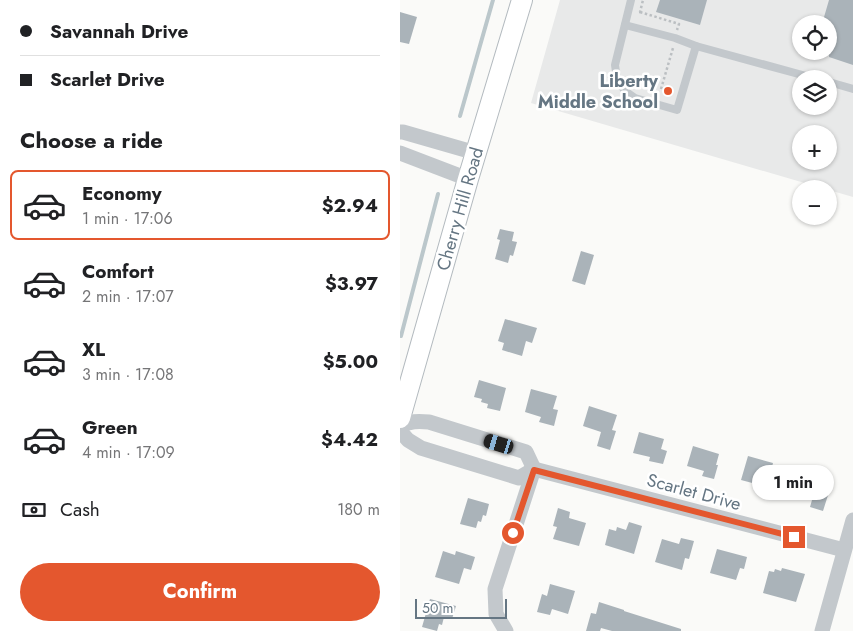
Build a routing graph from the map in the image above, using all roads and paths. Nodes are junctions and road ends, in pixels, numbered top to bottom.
1 (522, 0) edge
2 (631, 0) edge
3 (640, 12) dead end
4 (625, 25) junction
5 (677, 33) dead end
6 (674, 44) dead end
7 (696, 46) junction
8 (792, 72) edge
9 (837, 84) edge
10 (661, 89) dead end
11 (853, 89) edge
12 (400, 132) edge
13 (400, 153) edge
14 (476, 153) junction
15 (468, 180) junction
16 (400, 418) edge
17 (400, 426) edge
18 (400, 431) edge
19 (499, 444) junction
20 (491, 469) junction
21 (534, 470) junction
22 (853, 520) edge
23 (844, 550) junction
24 (506, 631) edge
25 (822, 631) edge

1 - 14 main road, Cherry Hill Road
2 - 4 lane
3 - 5 path
4 - 7 lane
4 - 7 lane
6 - 10 path
7 - 8 lane
9 - 11 lane
12 - 14 street
13 - 15 street
14 - 15 main road, Cherry Hill Road
15 - 16 main road, Cherry Hill Road
17 - 19 street
18 - 20 street, Scarlet Drive
19 - 20 street
19 - 21 street
20 - 21 street, Scarlet Drive
21 - 23 street, Scarlet Drive
21 - 24 street
22 - 23 street
23 - 25 street

